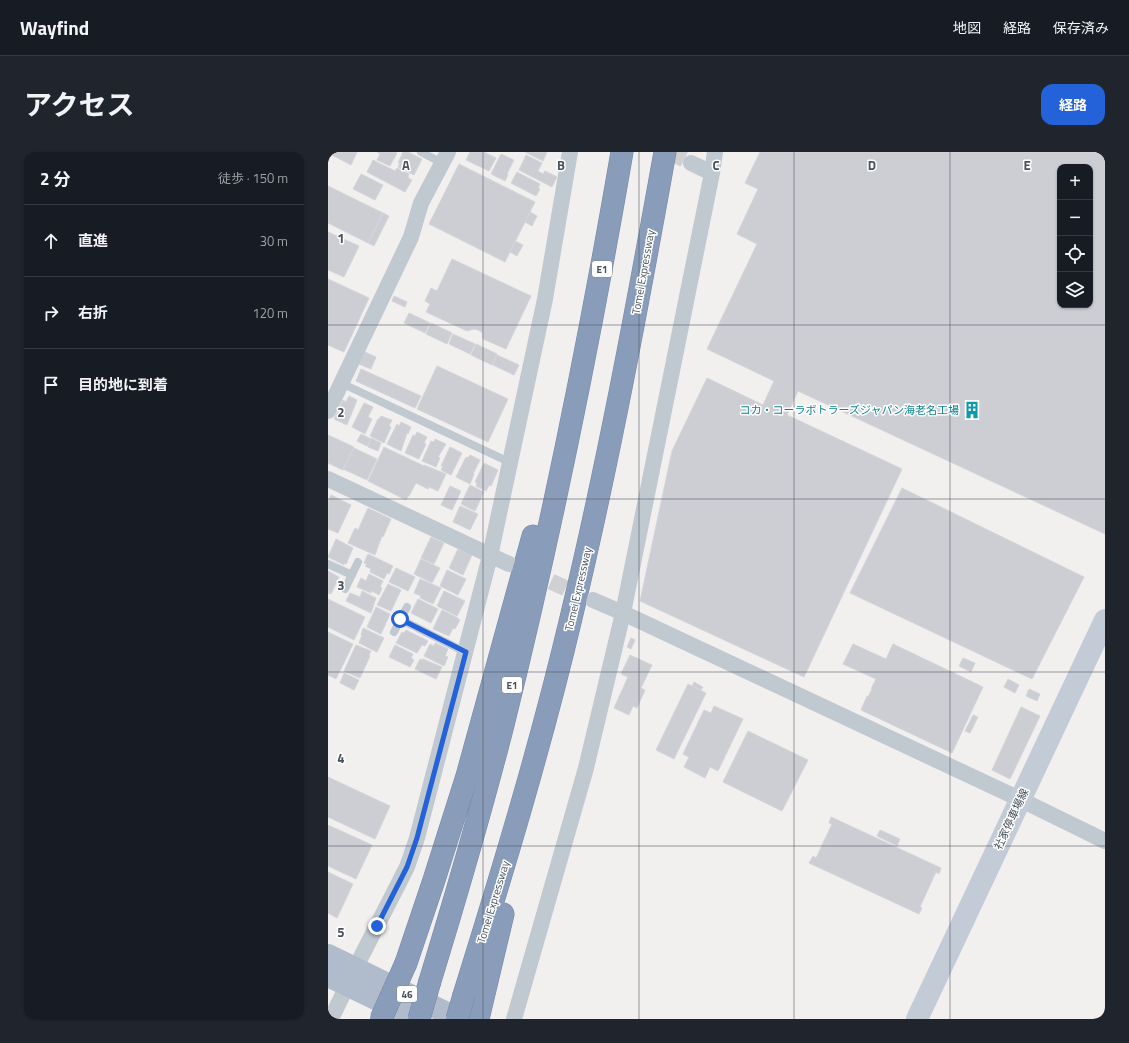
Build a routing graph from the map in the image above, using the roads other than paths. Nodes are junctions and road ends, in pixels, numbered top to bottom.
1 (422, 152) edge
2 (570, 152) edge
3 (622, 152) edge
4 (665, 152) edge
5 (714, 152) edge
6 (445, 157) edge
7 (691, 163) tunnel mouth
8 (712, 173) junction
9 (341, 383) junction
10 (579, 386) junction
11 (328, 411) edge
12 (511, 463) junction
13 (328, 479) edge
14 (490, 556) junction
15 (358, 562) dead end
16 (328, 564) edge
17 (509, 564) dead end
18 (352, 575) junction
19 (345, 589) dead end
20 (594, 600) tunnel mouth
21 (407, 607) dead end
22 (623, 613) junction
23 (400, 619) junction
24 (1105, 620) edge
25 (394, 632) dead end
26 (466, 652) junction
27 (1020, 800) junction
28 (1105, 841) edge
29 (328, 954) edge
30 (406, 963) junction
31 (328, 976) edge
32 (352, 977) junction
33 (475, 1006) edge
34 (331, 1019) edge
35 (381, 1019) edge
36 (386, 1019) edge
37 (418, 1019) edge
38 (458, 1019) edge
39 (514, 1019) edge
40 (917, 1019) edge

1 - 6 lane
2 - 12 street
3 - 10 highway, E1
4 - 33 highway, Tomei Expressway
5 - 8 street
6 - 9 street
7 - 8 street
8 - 22 street
9 - 11 street
9 - 12 lane
10 - 30 highway
10 - 37 highway, E1, bridge
12 - 14 street
13 - 14 street
14 - 17 street
14 - 26 street
15 - 18 lane
16 - 18 lane
18 - 19 lane
20 - 22 street
21 - 23 lane
22 - 27 street
22 - 39 street
23 - 25 lane
23 - 26 lane
24 - 27 main road, 社家停車場線
26 - 32 street
27 - 28 street
27 - 40 main road, 社家停車場線
29 - 32 main road, 46
30 - 35 highway, bridge
30 - 36 highway, bridge
31 - 32 main road, 46
32 - 34 street
32 - 37 main road, 46
32 - 38 main road, 46
33 - 38 highway, Tomei Expressway, bridge

